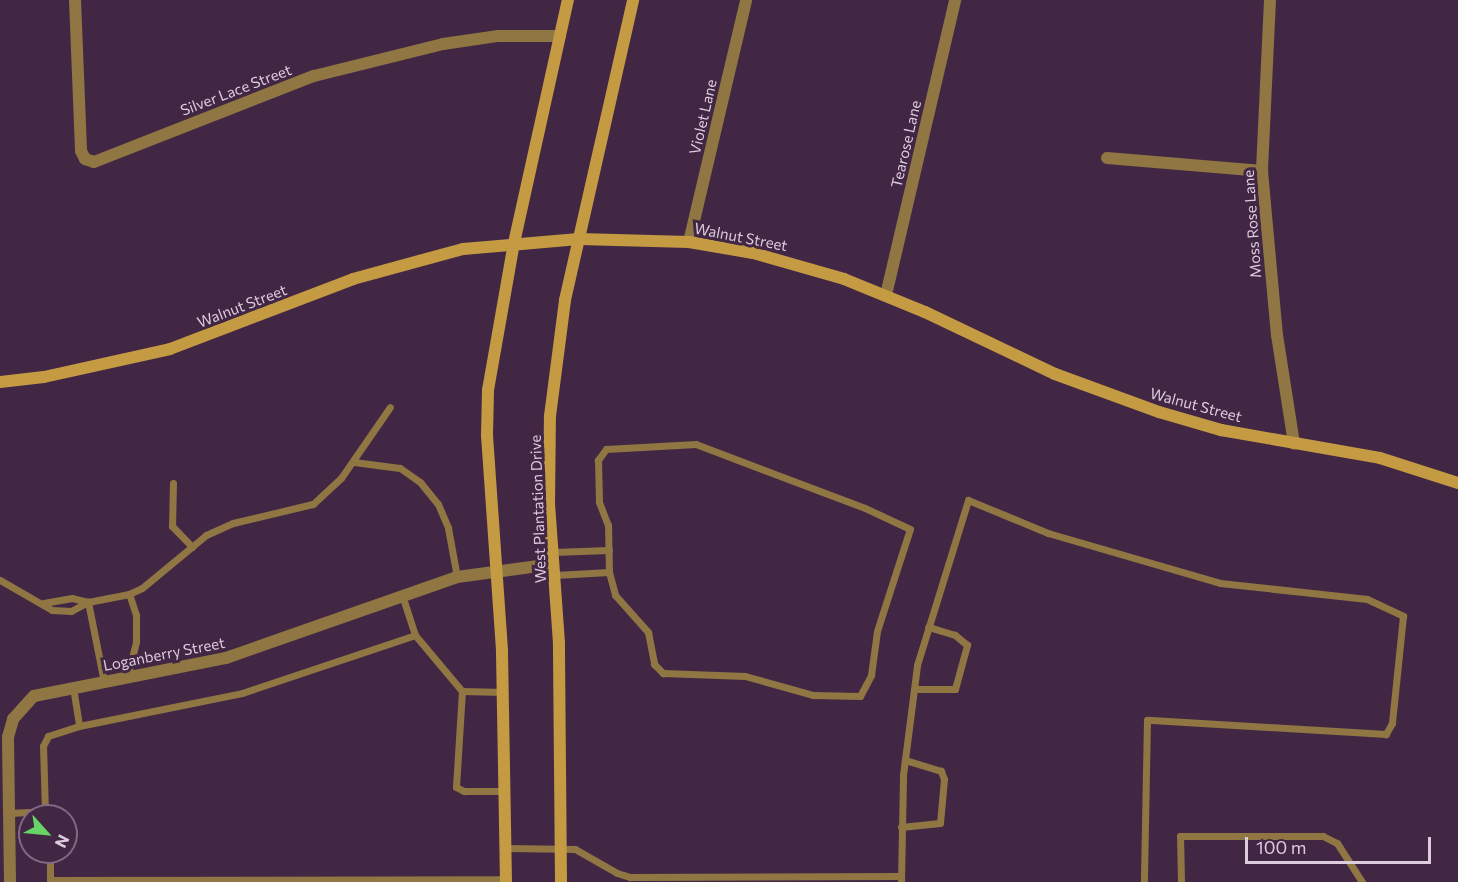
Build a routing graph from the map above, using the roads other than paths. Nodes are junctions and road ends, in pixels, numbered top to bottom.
1 (75, 0) edge
2 (568, 0) edge
3 (633, 0) edge
4 (746, 0) edge
5 (955, 0) edge
6 (1270, 0) edge
7 (560, 36) junction
8 (1107, 158) dead end
9 (1262, 171) junction
10 (579, 239) junction
11 (689, 242) junction
12 (514, 243) junction
13 (886, 295) junction
14 (0, 382) edge
15 (390, 407) dead end
16 (1294, 444) junction
17 (354, 462) junction
18 (173, 483) dead end
19 (1458, 483) edge
20 (192, 547) junction
21 (609, 550) junction
22 (554, 563) junction
23 (497, 569) junction
24 (609, 572) junction
25 (457, 576) junction
26 (0, 580) edge
27 (129, 594) junction
28 (403, 599) junction
29 (88, 602) junction
30 (43, 603) junction
31 (928, 627) junction
32 (415, 635) junction
33 (127, 678) junction
34 (104, 682) junction
35 (73, 687) junction
36 (914, 689) junction
37 (462, 691) junction
38 (503, 692) junction
39 (79, 726) junction
40 (905, 760) junction
41 (505, 791) junction
42 (47, 804) edge
43 (9, 813) junction
44 (18, 813) edge
45 (900, 827) junction
46 (561, 846) junction
47 (505, 848) junction
48 (50, 864) edge
49 (901, 879) edge
50 (506, 881) edge
51 (10, 882) edge
52 (561, 882) edge
53 (1144, 882) edge
54 (1181, 882) edge
55 (1362, 882) edge

1 - 7 street, Silver Lace Street
2 - 7 main road
3 - 10 main road, West Plantation Drive
4 - 11 street, Violet Lane
5 - 13 street, Tearose Lane
6 - 9 street, Moss Rose Lane
7 - 12 main road
8 - 9 street
9 - 16 street, Moss Rose Lane
10 - 11 main road, Walnut Street
10 - 12 main road, Walnut Street
10 - 22 main road, West Plantation Drive
11 - 13 main road, Walnut Street
12 - 14 main road, Walnut Street
12 - 23 main road
13 - 16 main road, Walnut Street
15 - 17 lane
16 - 19 main road, Walnut Street
17 - 20 lane
17 - 25 lane
18 - 20 lane
20 - 27 lane
21 - 22 lane
21 - 24 lane
21 - 24 lane
22 - 23 street, Loganberry Street
22 - 24 lane
22 - 46 main road, West Plantation Drive
23 - 25 street, Loganberry Street
23 - 38 main road
25 - 28 street, Loganberry Street
26 - 30 lane
27 - 29 lane
27 - 33 lane
28 - 32 lane
28 - 33 street, Loganberry Street
29 - 30 lane
29 - 30 lane
29 - 34 lane
31 - 36 lane
31 - 36 lane
31 - 53 lane
32 - 37 lane
32 - 39 lane
33 - 34 street, Loganberry Street
34 - 35 street, Loganberry Street
35 - 39 lane
35 - 43 street, Loganberry Street
36 - 40 lane
37 - 38 lane
37 - 41 lane
38 - 41 main road
39 - 42 lane
40 - 45 lane
40 - 45 lane
41 - 47 main road
43 - 44 lane
43 - 51 street, Loganberry Street
45 - 49 lane
46 - 47 lane
46 - 49 lane
46 - 52 main road, West Plantation Drive
47 - 50 main road
48 - 50 lane
54 - 55 lane

